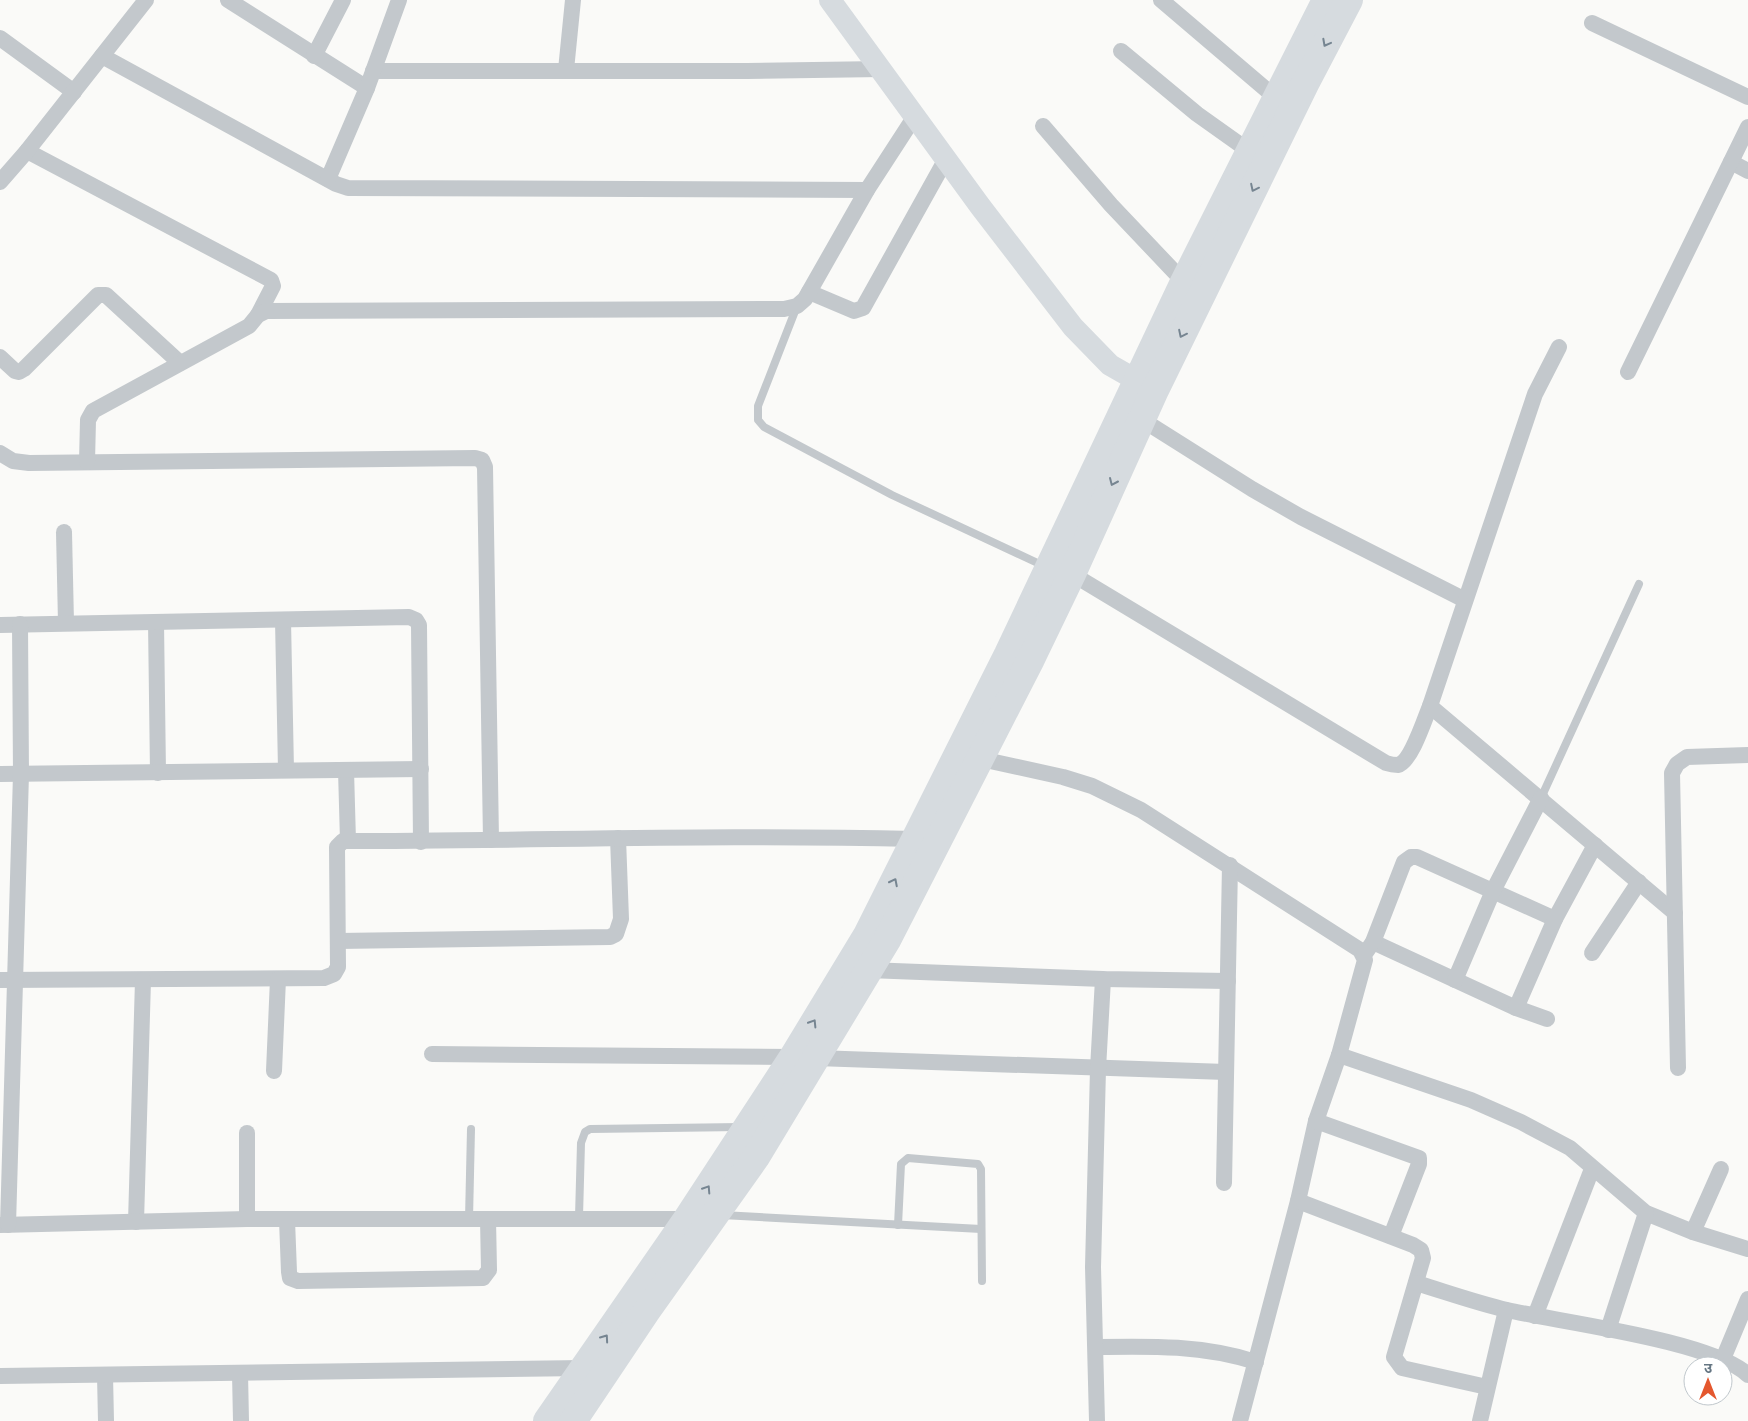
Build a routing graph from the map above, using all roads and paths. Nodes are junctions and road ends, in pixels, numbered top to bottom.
1 (228, 0) edge
2 (343, 0) edge
3 (399, 0) edge
4 (573, 0) edge
5 (830, 0) edge
6 (1161, 0) edge
7 (1326, 0) edge
8 (1349, 0) edge
9 (138, 3) edge
10 (1592, 23) dead end
11 (0, 38) edge
12 (1120, 51) dead end
13 (102, 56) junction
14 (314, 56) junction
15 (882, 69) junction
16 (566, 70) junction
17 (373, 71) junction
18 (367, 88) junction
19 (74, 92) junction
20 (1748, 97) edge
21 (1276, 98) junction
22 (915, 116) junction
23 (1043, 126) dead end
24 (1748, 127) edge
25 (27, 151) junction
26 (1249, 151) junction
27 (946, 159) junction
28 (1731, 162) junction
29 (1748, 171) edge
30 (328, 179) junction
31 (0, 182) edge
32 (867, 190) junction
33 (1184, 282) junction
34 (810, 292) junction
35 (797, 306) junction
36 (258, 315) junction
37 (1559, 346) dead end
38 (0, 357) edge
39 (180, 364) junction
40 (1628, 372) dead end
41 (1146, 385) junction
42 (1141, 419) junction
43 (0, 453) edge
44 (87, 462) junction
45 (64, 532) dead end
46 (1060, 571) junction
47 (1639, 584) dead end
48 (1466, 600) junction
49 (283, 620) junction
50 (156, 622) junction
51 (66, 623) junction
52 (20, 624) junction
53 (0, 625) edge
54 (1430, 706) junction
55 (1748, 755) edge
56 (980, 759) junction
57 (421, 769) junction
58 (286, 770) junction
59 (346, 770) junction
60 (158, 773) junction
61 (0, 774) edge
62 (21, 774) junction
63 (1541, 798) junction
64 (618, 838) junction
65 (491, 840) junction
66 (348, 841) junction
67 (421, 842) junction
68 (925, 844) junction
69 (1595, 845) junction
70 (1230, 865) junction
71 (1639, 882) junction
72 (1493, 891) junction
73 (1675, 913) junction
74 (1555, 920) junction
75 (338, 941) junction
76 (1369, 949) junction
77 (1592, 953) dead end
78 (868, 970) junction
79 (278, 979) junction
80 (1103, 979) junction
81 (7, 980) edge
82 (143, 980) junction
83 (1455, 980) junction
84 (1228, 981) junction
85 (1516, 1008) junction
86 (1546, 1018) dead end
87 (432, 1054) dead end
88 (1339, 1055) junction
89 (804, 1058) junction
90 (1678, 1068) dead end
91 (1098, 1070) junction
92 (274, 1071) dead end
93 (1226, 1072) junction
94 (1316, 1121) junction
95 (747, 1127) junction
96 (471, 1129) dead end
97 (247, 1133) dead end
98 (1592, 1169) junction
99 (1721, 1169) dead end
100 (1224, 1183) dead end
101 (1298, 1200) junction
102 (1646, 1212) junction
103 (715, 1215) junction
104 (579, 1218) junction
105 (247, 1219) junction
106 (470, 1219) junction
107 (488, 1219) junction
108 (687, 1219) junction
109 (287, 1220) junction
110 (136, 1222) junction
111 (4, 1225) edge
112 (898, 1225) junction
113 (980, 1229) junction
114 (1693, 1232) junction
115 (1391, 1236) junction
116 (1748, 1249) edge
117 (982, 1281) dead end
118 (1416, 1283) junction
119 (1748, 1299) edge
120 (1506, 1310) junction
121 (1535, 1316) junction
122 (1608, 1330) junction
123 (1096, 1347) junction
124 (1712, 1356) edge
125 (1724, 1356) edge
126 (1256, 1362) junction
127 (1733, 1365) edge
128 (584, 1368) junction
129 (240, 1373) junction
130 (105, 1375) junction
131 (1748, 1375) edge
132 (0, 1376) edge
133 (1487, 1387) junction
134 (106, 1421) edge
135 (241, 1421) edge
136 (547, 1421) edge
137 (573, 1421) edge
138 (1097, 1421) edge
139 (1240, 1421) edge
140 (1480, 1421) edge

1 - 14 street
2 - 14 street
3 - 17 street
4 - 16 street
5 - 15 street
6 - 21 street
7 - 21 highway
8 -> 41 highway
9 - 13 street
10 - 20 street
11 - 19 street
12 - 26 street
13 - 19 street
13 - 30 street
14 - 18 street
15 - 16 street
15 - 22 street
16 - 17 street
17 - 18 street
18 - 30 street
19 - 25 street
21 - 26 highway
22 - 27 street
22 - 32 street
23 - 33 street
24 - 28 street
25 - 31 street
25 - 36 street
26 - 33 highway
27 - 34 street
27 - 41 street
28 - 29 street
28 - 40 street
30 - 32 street
32 - 34 street
33 - 41 highway
34 - 35 street
35 - 36 street
35 - 46 lane
36 - 39 street
37 - 48 street
38 - 39 street
39 - 44 street
41 - 42 highway
41 - 46 highway
42 -> 46 highway
42 - 48 street
43 - 44 street
44 - 65 street
45 - 51 street
46 - 54 street
46 - 56 highway
46 - 68 highway
47 - 63 lane
48 - 54 street
49 - 50 street
49 - 57 street
49 - 58 street
50 - 51 street
50 - 60 street
51 - 52 street
52 - 53 street
52 - 62 street
54 - 63 street
55 - 73 street
56 - 68 highway
56 - 70 street
57 - 59 street
57 - 67 street
58 - 59 street
58 - 60 street
59 - 66 street
60 - 62 street
61 - 62 street
62 - 81 street
63 - 69 street
63 - 72 street
64 - 65 street
64 - 68 street
64 - 75 street
65 - 67 street
66 - 67 street
66 - 75 street
68 - 78 highway
89 -> 68 highway
69 - 71 street
69 - 74 street
70 - 76 street
70 - 84 street
71 - 73 street
71 - 77 street
72 - 74 street
72 - 76 street
72 - 83 street
73 - 90 street
74 - 85 street
75 - 79 street
76 - 83 street
76 - 88 street
78 - 80 street
78 - 89 highway
79 - 82 street
79 - 92 street
80 - 84 street
80 - 91 street
81 - 82 street
81 - 111 street
82 - 110 street
83 - 85 street
84 - 93 street
85 - 86 street
87 - 89 street
88 - 94 street
88 - 98 street
89 - 91 street
89 - 95 highway
89 - 103 highway
91 - 93 street
91 - 123 street
93 - 100 street
94 - 101 street
94 - 115 street
95 - 104 lane
108 -> 95 highway
96 - 106 lane
97 - 105 street
98 - 102 street
98 - 121 street
99 - 114 street
101 - 115 street
101 - 126 street
102 - 114 street
102 - 122 street
103 - 112 lane
103 - 137 highway
104 - 107 street
104 - 108 street
105 - 109 street
105 - 110 street
106 - 107 street
106 - 109 street
107 - 109 street
128 -> 108 highway
110 - 111 street
112 - 113 lane
112 - 113 lane
113 - 117 lane
114 - 116 street
115 - 118 street
118 - 120 street
118 - 133 street
119 - 125 street
120 - 121 street
120 - 133 street
121 - 122 street
122 - 124 street
123 - 126 street
123 - 138 street
126 - 139 street
127 - 131 street
128 - 129 street
128 - 136 highway
129 - 130 street
129 - 135 street
130 - 132 street
130 - 134 street
133 - 140 street

